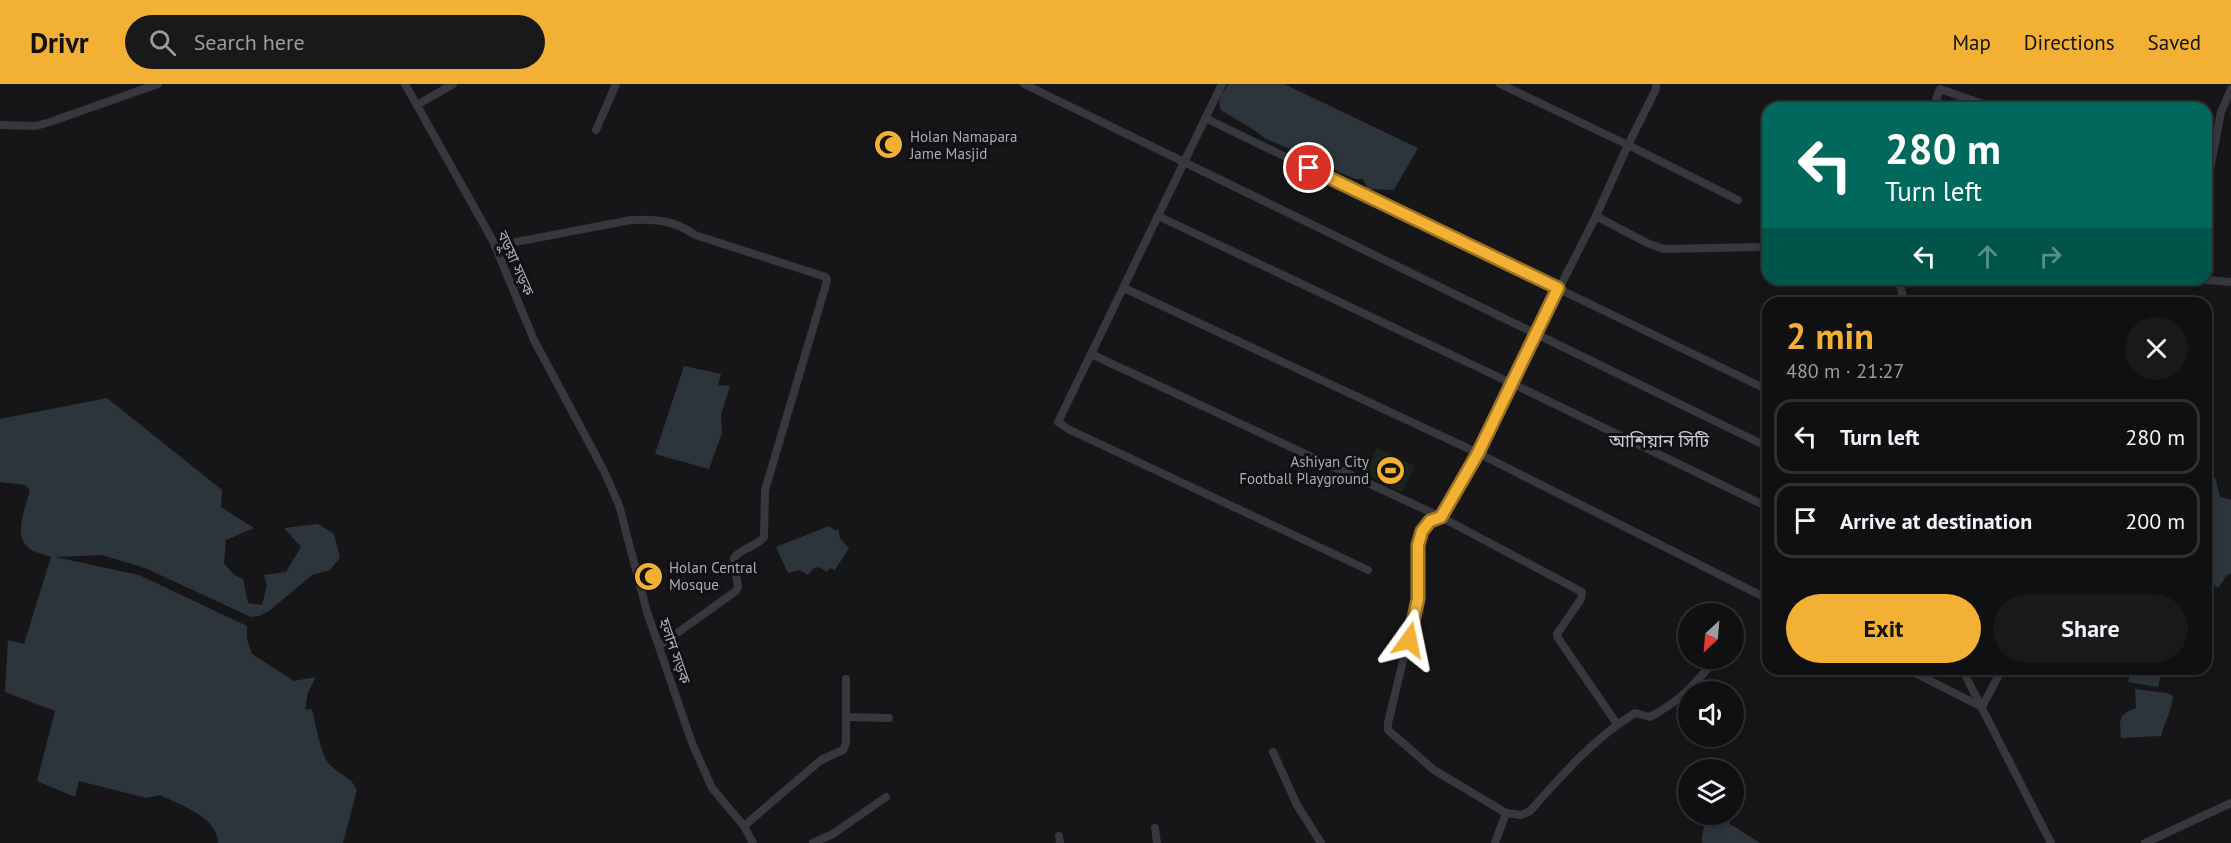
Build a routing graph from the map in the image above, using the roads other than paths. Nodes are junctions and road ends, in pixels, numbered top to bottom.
1 (158, 84) edge
2 (405, 84) edge
3 (453, 84) edge
4 (616, 84) edge
5 (1024, 84) edge
6 (1222, 84) edge
7 (1500, 84) edge
8 (1656, 84) edge
9 (1952, 88) edge
10 (2231, 89) edge
11 (1935, 102) edge
12 (1982, 102) edge
13 (417, 105) junction
14 (1206, 118) junction
15 (0, 126) edge
16 (596, 130) dead end
17 (1628, 145) junction
18 (2212, 159) edge
19 (1185, 161) junction
20 (1738, 200) dead end
21 (1158, 216) junction
22 (1596, 216) junction
23 (495, 246) junction
24 (1762, 247) edge
25 (2212, 281) edge
26 (2231, 282) edge
27 (1124, 288) junction
28 (1558, 288) junction
29 (1536, 333) junction
30 (1091, 354) junction
31 (1511, 382) junction
32 (1762, 387) edge
33 (1762, 444) edge
34 (1478, 453) junction
35 (597, 456) joint
36 (1762, 504) edge
37 (1441, 517) junction
38 (1368, 570) dead end
39 (1762, 596) edge
40 (659, 646) junction
41 (1707, 669) edge
42 (1919, 675) edge
43 (1965, 675) edge
44 (1999, 675) edge
45 (846, 680) dead end
46 (1982, 707) junction
47 (846, 717) junction
48 (889, 718) dead end
49 (1617, 724) junction
50 (1273, 753) dead end
51 (886, 797) dead end
52 (2231, 803) edge
53 (1506, 813) junction
54 (744, 826) junction
55 (1155, 828) dead end
56 (753, 843) edge
57 (813, 843) edge
58 (1157, 843) edge
59 (1321, 843) edge
60 (1495, 843) edge
61 (2051, 843) edge
62 (2145, 843) edge

1 - 15 street
2 - 13 street, বড়ুয়া সড়ক
3 - 13 street
4 - 16 street
5 - 19 street
6 - 14 street
7 - 17 street
8 - 17 street
9 - 11 street
9 - 12 street
10 - 18 street
13 - 23 street, বড়ুয়া সড়ক
14 - 19 street
14 - 28 street
17 - 20 street
17 - 22 street
19 - 21 street
19 - 29 street
21 - 27 street
21 - 31 street
22 - 24 street
22 - 28 street
23 - 35 street, বড়ুয়া সড়ক
23 - 40 street
25 - 26 street
27 - 30 street
27 - 34 street
28 - 29 street
28 - 32 street
29 - 31 street
29 - 33 street
30 - 37 street
30 - 38 street
31 - 34 street
31 - 36 street
34 - 37 street
34 - 39 street
35 - 40 street, হলান সড়ক
37 - 49 street
37 - 53 street
40 - 54 street, হলান সড়ক
41 - 49 street
42 - 46 street
43 - 46 street
44 - 46 street
45 - 47 street
46 - 61 street
47 - 48 street
47 - 54 street
49 - 53 street
50 - 59 street
51 - 57 street
52 - 62 street
53 - 60 street
54 - 56 street, হলান সড়ক
55 - 58 street

